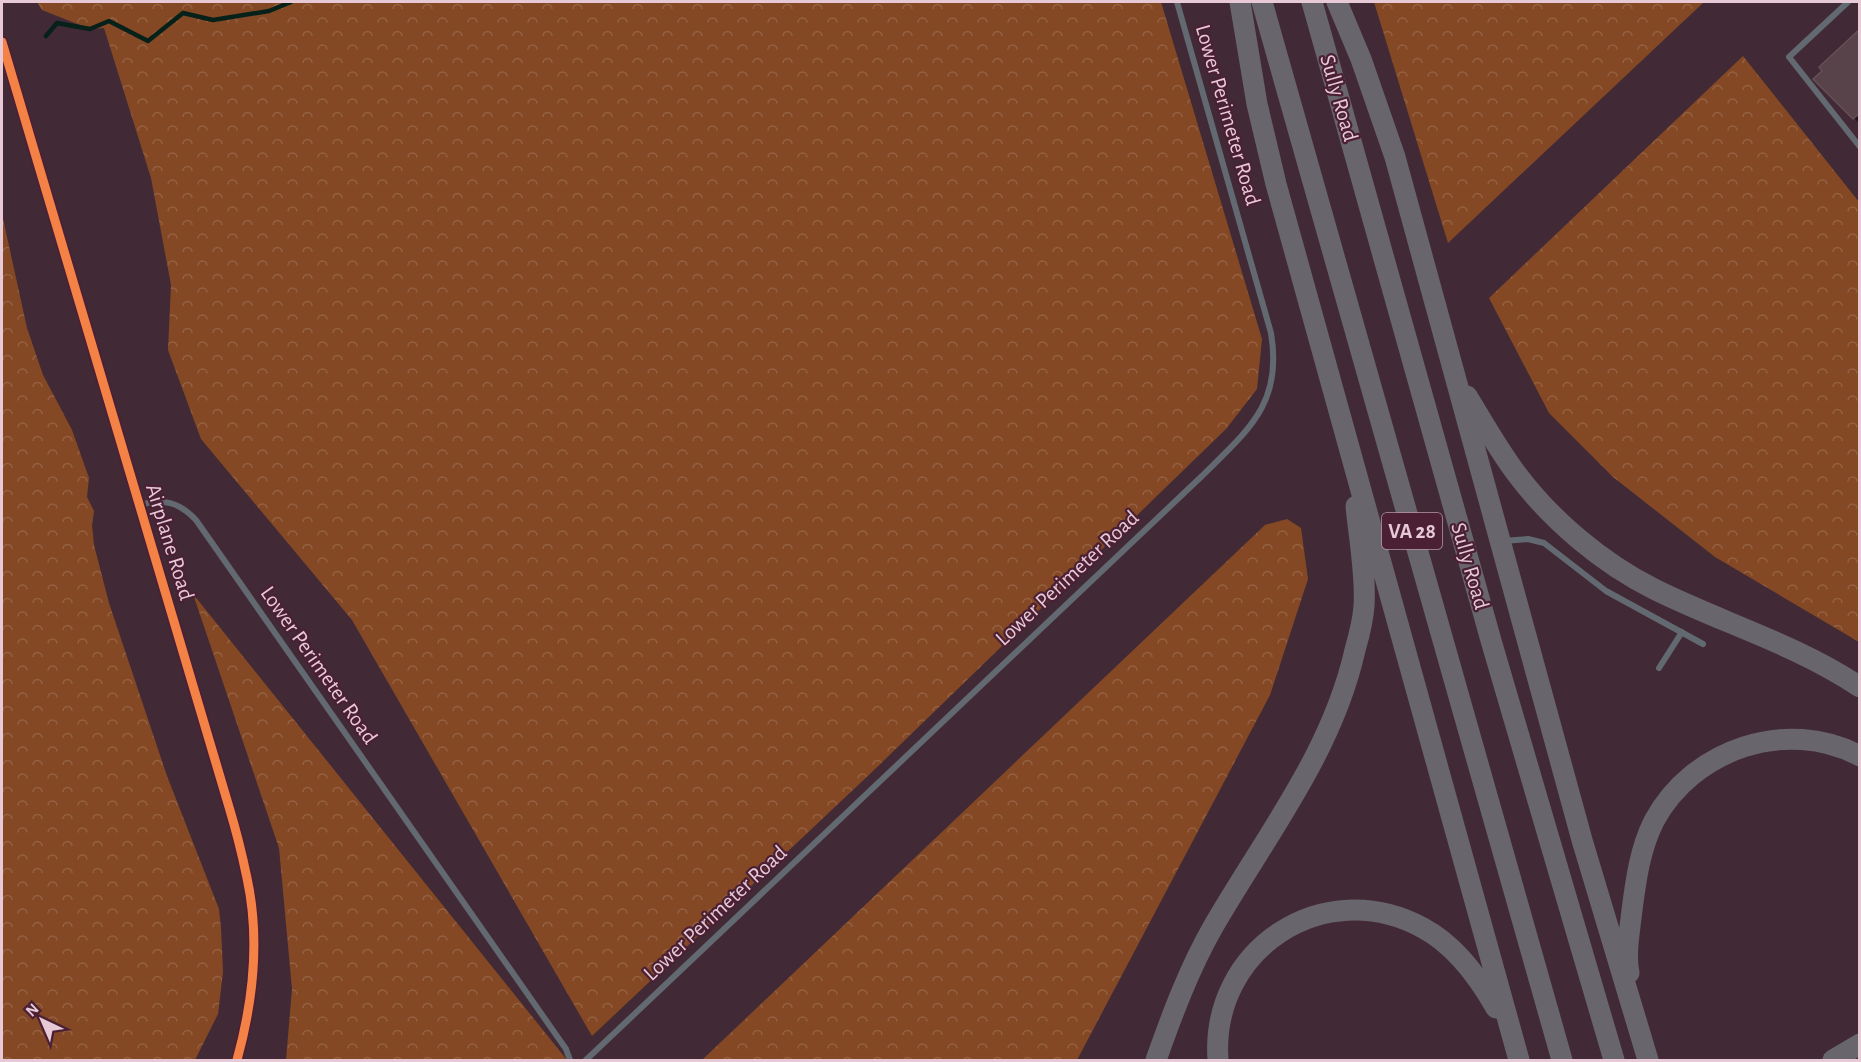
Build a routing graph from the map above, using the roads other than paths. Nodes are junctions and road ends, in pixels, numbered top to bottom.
1 (1178, 2) edge
2 (1240, 2) edge
3 (1262, 2) edge
4 (1312, 2) edge
5 (1337, 2) edge
6 (1848, 2) edge
7 (2, 42) edge
8 (1860, 147) edge
9 (1455, 378) junction
10 (1350, 449) junction
11 (139, 505) junction
12 (1500, 541) junction
13 (1682, 632) junction
14 (1703, 644) dead end
15 (1659, 668) dead end
16 (1860, 687) edge
17 (1860, 756) edge
18 (1190, 975) junction
19 (1510, 1031) junction
20 (1860, 1044) edge
21 (1645, 1051) edge
22 (237, 1060) edge
23 (570, 1060) edge
24 (586, 1060) edge
25 (1156, 1060) edge
26 (1171, 1060) edge
27 (1218, 1060) edge
28 (1519, 1060) edge
29 (1562, 1060) edge
30 (1614, 1060) edge
31 (1833, 1060) edge

1 - 24 lane, Lower Perimeter Road
2 - 10 highway
3 - 29 highway, Sully Road / VA 28
4 - 30 highway, Sully Road / VA 28
5 - 9 highway
6 - 8 lane
7 - 11 street, Airplane Road
9 - 12 highway
9 - 16 highway
10 - 18 highway
10 - 19 highway
11 - 22 street, Airplane Road
11 - 23 lane, Lower Perimeter Road
12 - 13 lane
12 - 21 highway
13 - 14 lane
13 - 15 lane
17 - 21 highway
18 - 25 highway
18 - 26 highway
19 - 27 highway
19 - 28 highway
20 - 31 highway

